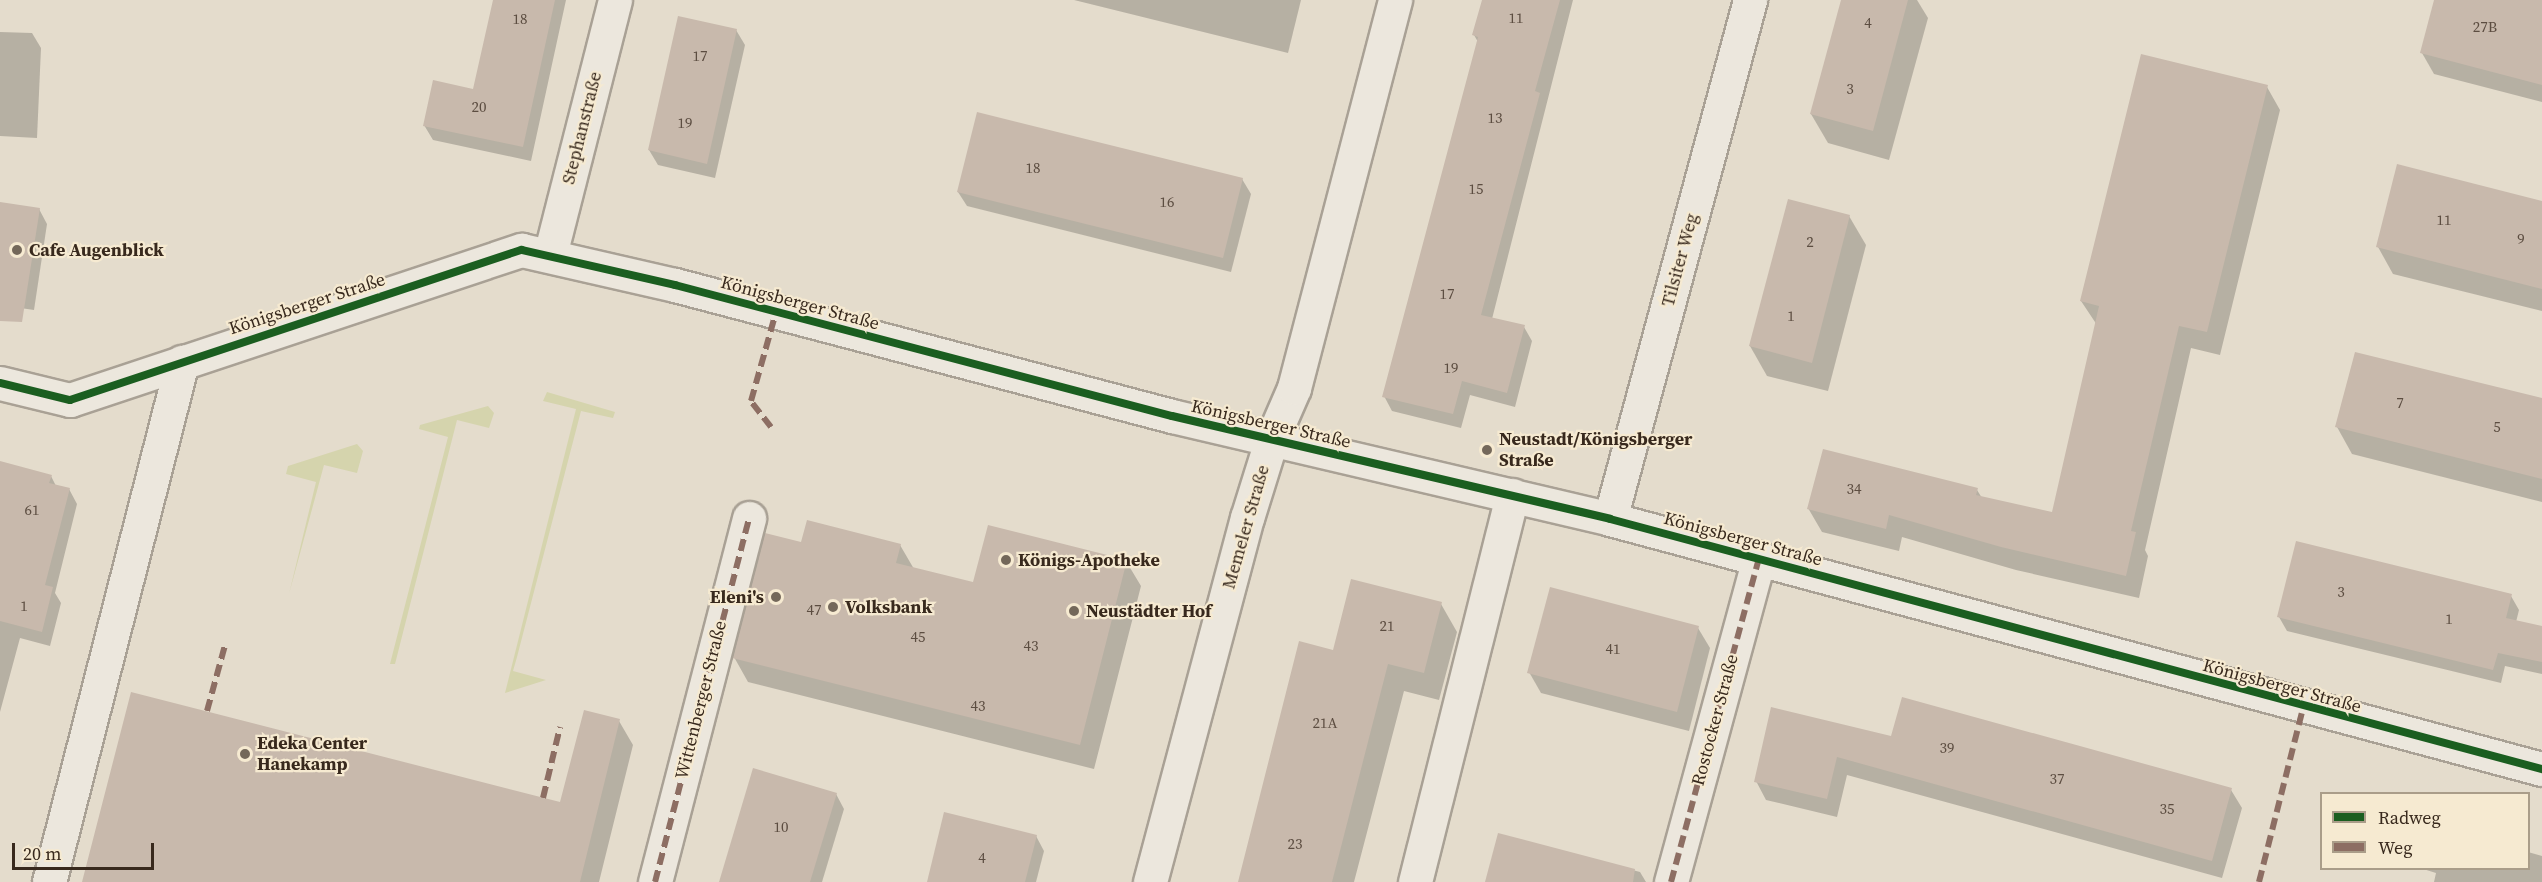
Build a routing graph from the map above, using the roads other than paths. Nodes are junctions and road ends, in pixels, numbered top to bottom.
1 (615, 0) edge
2 (1395, 0) edge
3 (1750, 0) edge
4 (550, 255) junction
5 (182, 362) junction
6 (0, 383) edge
7 (1271, 441) junction
8 (1512, 495) junction
9 (748, 518) dead end
10 (1610, 519) junction
11 (1759, 558) junction
12 (2542, 770) edge
13 (49, 882) edge
14 (655, 882) edge
15 (1150, 882) edge
16 (1415, 882) edge
17 (1671, 882) edge

1 - 4 street, Stephanstraße
2 - 7 street, Memeler Straße
3 - 10 street, Tilsiter Weg
4 - 5 street, Königsberger Straße
4 - 7 street, Königsberger Straße
5 - 6 street, Königsberger Straße
5 - 13 street
7 - 8 street, Königsberger Straße
7 - 15 street, Memeler Straße
8 - 10 street, Königsberger Straße
8 - 16 street
9 - 14 street, Wittenberger Straße
10 - 11 street, Königsberger Straße
11 - 12 street, Königsberger Straße
11 - 17 street, Rostocker Straße

